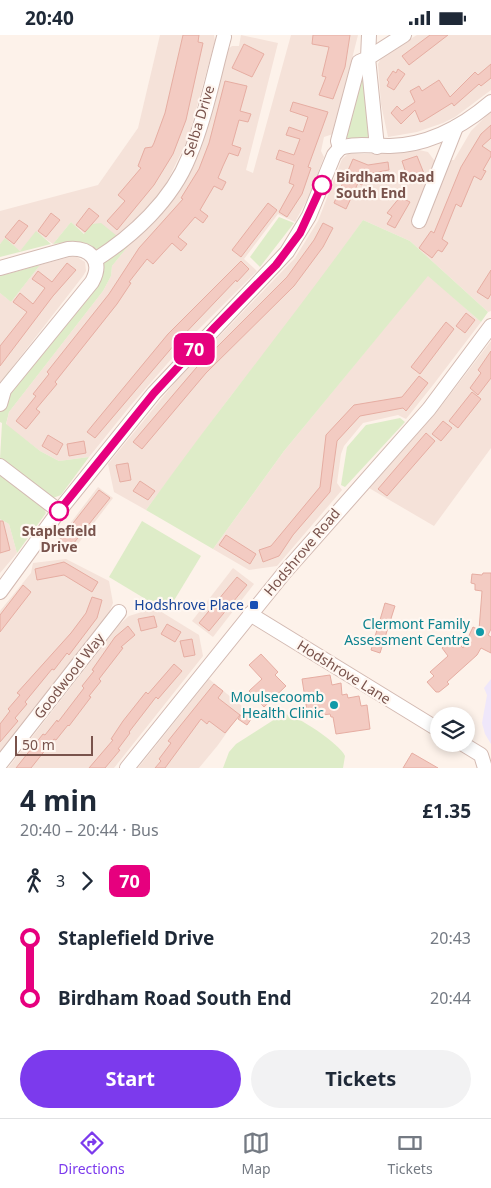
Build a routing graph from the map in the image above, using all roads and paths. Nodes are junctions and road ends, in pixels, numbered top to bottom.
1 (369, 35) edge
2 (377, 35) edge
3 (404, 35) edge
4 (224, 37) dead end
5 (368, 58) junction
6 (491, 102) edge
7 (456, 127) junction
8 (377, 147) junction
9 (340, 148) junction
10 (419, 221) dead end
11 (95, 260) junction
12 (0, 268) edge
13 (491, 326) edge
14 (0, 404) edge
15 (0, 466) edge
16 (59, 511) junction
17 (0, 592) edge
18 (119, 612) dead end
19 (250, 614) junction
20 (430, 725) edge
21 (475, 751) edge
22 (0, 764) edge
23 (487, 765) edge
24 (127, 768) edge

1 - 5 street
2 - 3 street
3 - 5 street
4 - 11 street, Selba Drive
5 - 8 street
5 - 9 street
6 - 7 street
7 - 8 street
7 - 10 street
8 - 9 street
9 - 16 street
11 - 12 street
11 - 14 street
13 - 19 street, Hodshrove Road
15 - 16 street
16 - 17 street
18 - 22 street, Goodwood Way
19 - 20 street, Hodshrove Lane
19 - 24 street, Hodshrove Road
21 - 23 street

